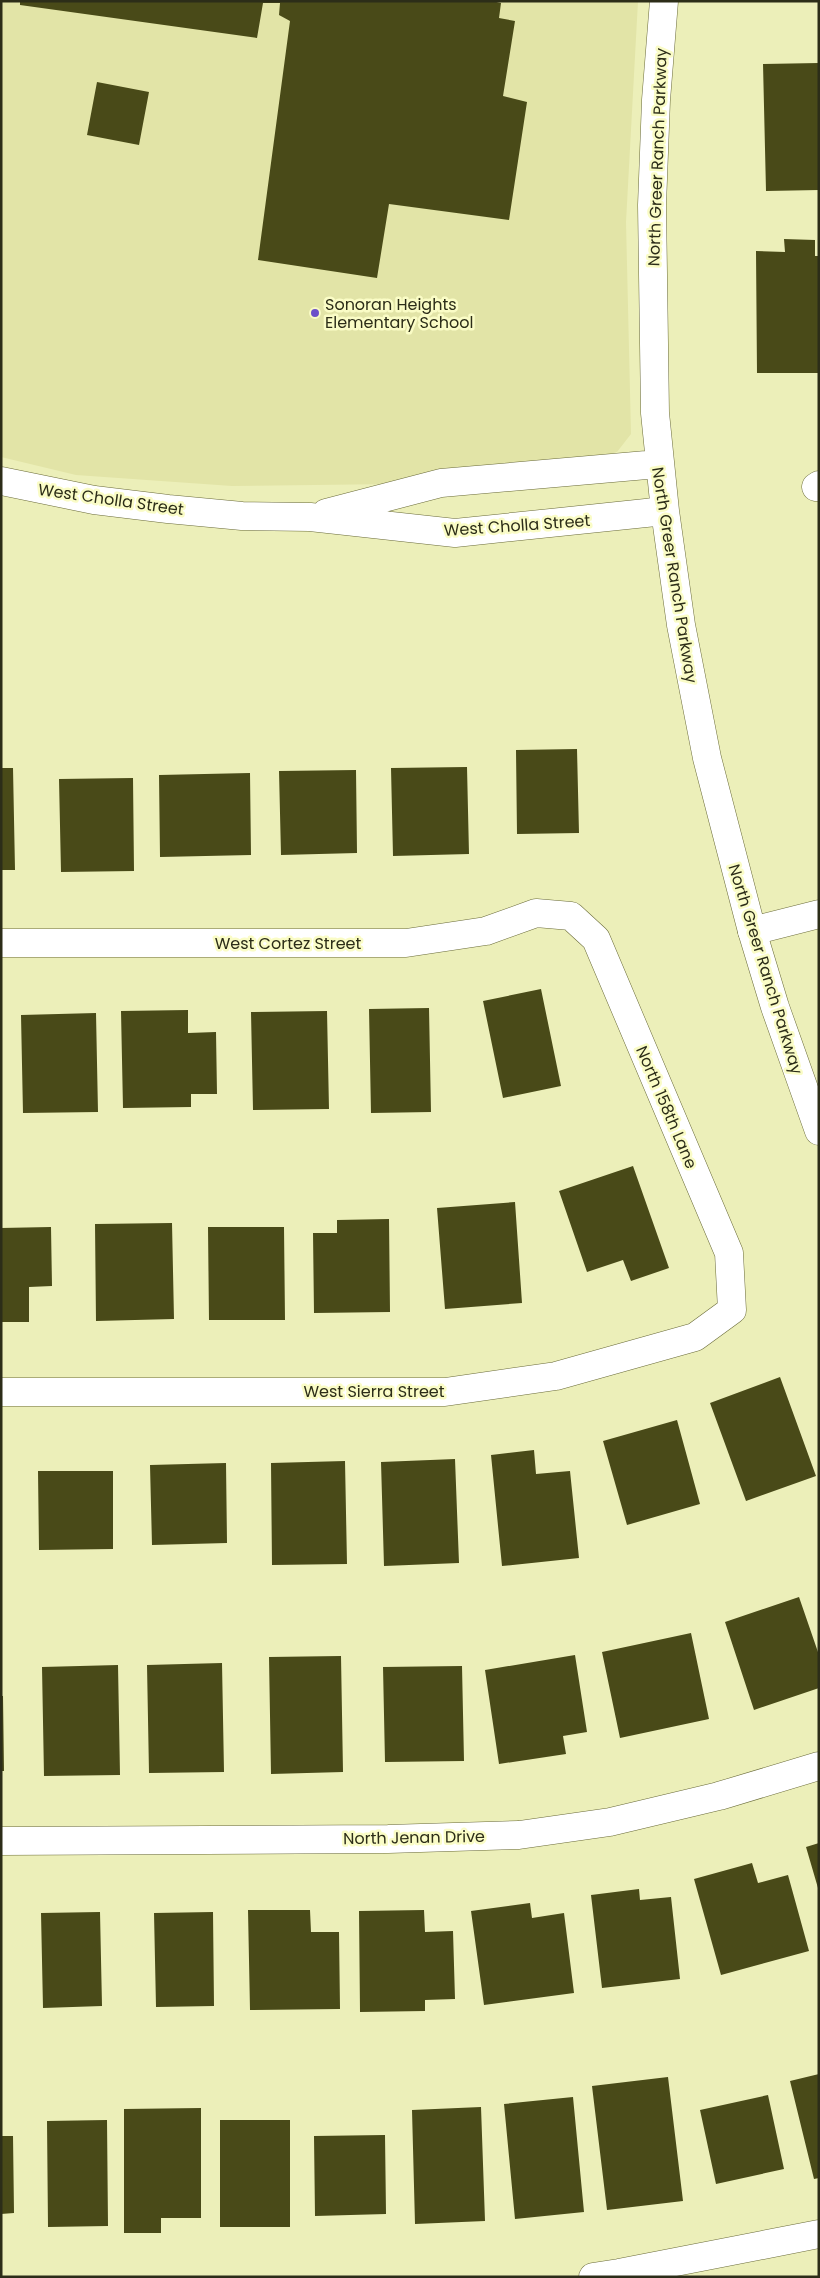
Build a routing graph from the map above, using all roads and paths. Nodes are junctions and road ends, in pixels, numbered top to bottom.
1 (664, 1) edge
2 (658, 464) junction
3 (1, 481) edge
4 (664, 511) junction
5 (310, 517) junction
6 (819, 914) edge
7 (571, 916) joint
8 (752, 931) junction
9 (1, 943) edge
10 (819, 1131) edge
11 (732, 1310) joint
12 (1, 1392) edge
13 (819, 1766) edge
14 (1, 1841) edge
15 (819, 2234) edge
16 (593, 2277) edge

1 - 2 street, North Greer Ranch Parkway
2 - 4 street, North Greer Ranch Parkway
2 - 5 street, West Cholla Street
3 - 5 street, West Cholla Street
4 - 5 street, West Cholla Street
4 - 8 street, North Greer Ranch Parkway
6 - 8 street
7 - 9 street, West Cortez Street
7 - 11 street, North 158th Lane
8 - 10 street, North Greer Ranch Parkway
11 - 12 street, West Sierra Street
13 - 14 street, North Jenan Drive
15 - 16 street

